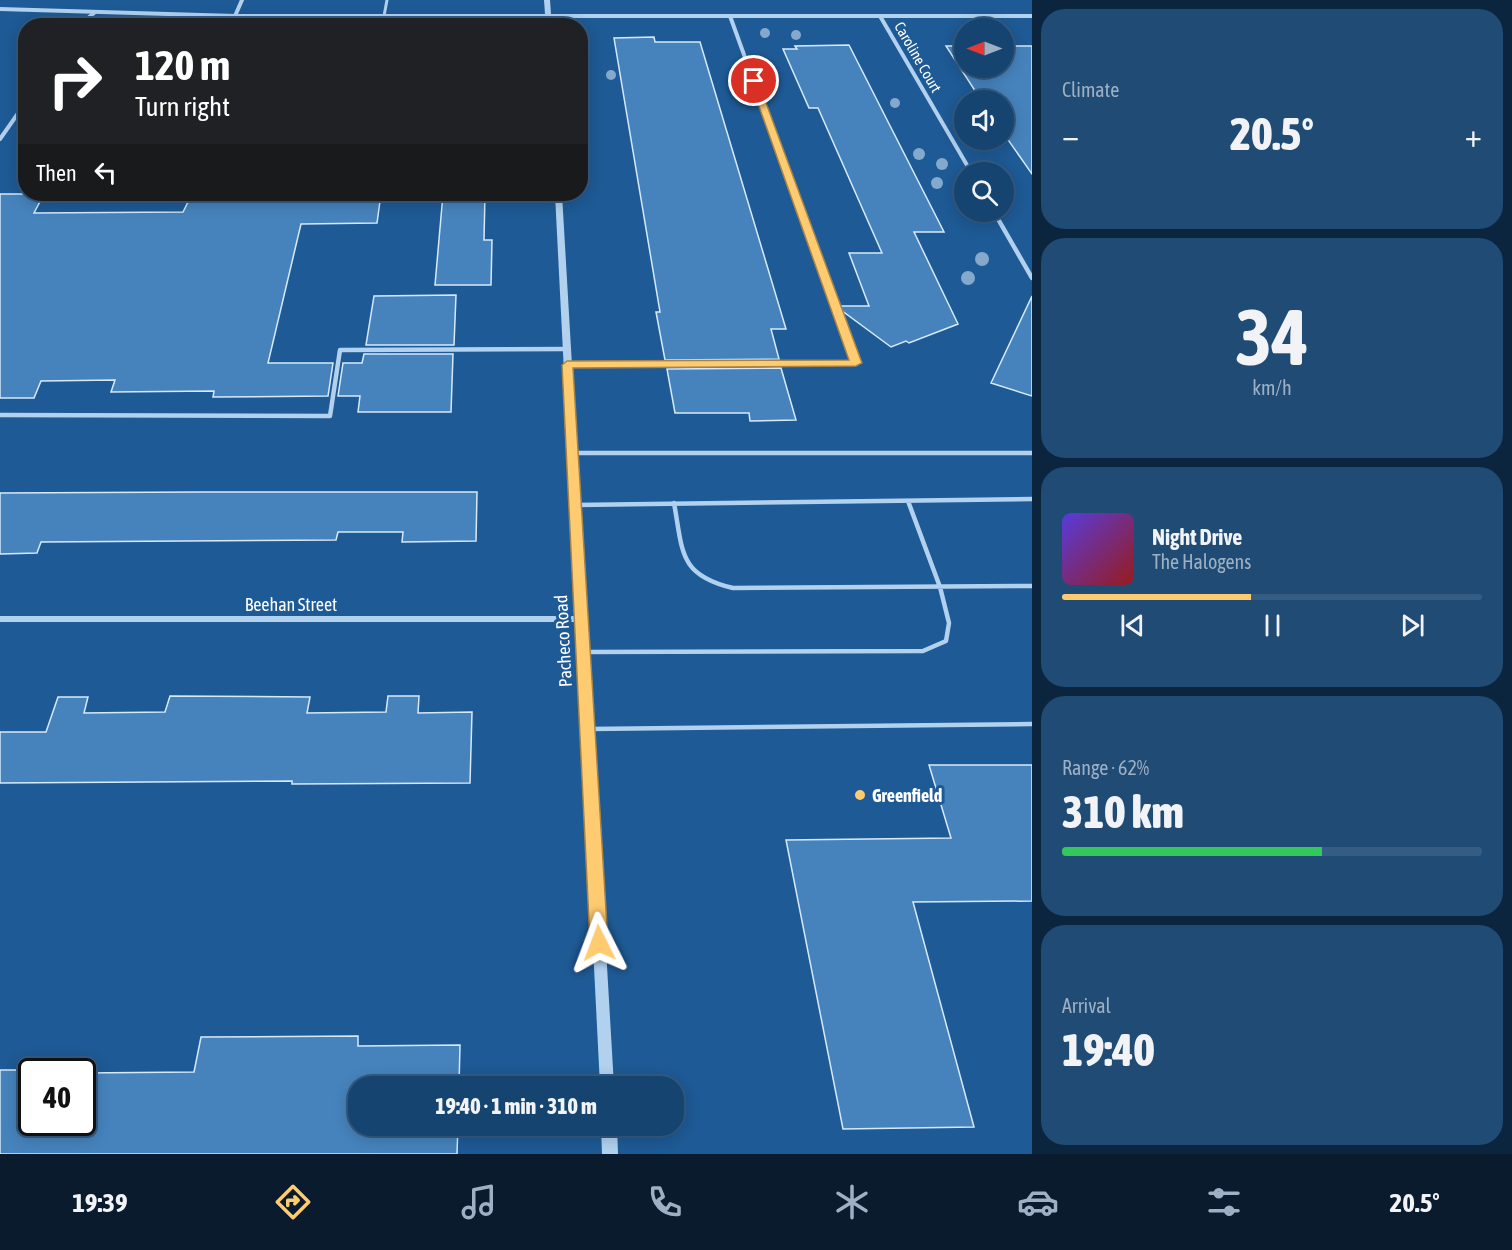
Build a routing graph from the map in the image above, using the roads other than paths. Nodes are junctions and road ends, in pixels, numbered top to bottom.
1 (242, 0) edge
2 (387, 0) edge
3 (547, 0) edge
4 (0, 9) edge
5 (95, 12) junction
6 (235, 16) junction
7 (384, 16) junction
8 (548, 16) junction
9 (730, 16) junction
10 (880, 16) junction
11 (1032, 16) edge
12 (88, 18) edge
13 (18, 113) edge
14 (0, 139) edge
15 (965, 162) edge
16 (558, 201) edge
17 (1000, 222) edge
18 (1032, 278) edge
19 (567, 349) junction
20 (567, 365) junction
21 (0, 415) edge
22 (572, 453) junction
23 (1032, 453) edge
24 (1032, 499) edge
25 (908, 501) junction
26 (674, 503) junction
27 (575, 505) junction
28 (1032, 586) edge
29 (940, 587) junction
30 (581, 618) junction
31 (0, 619) edge
32 (583, 652) junction
33 (1032, 724) edge
34 (587, 729) junction
35 (606, 1076) edge
36 (609, 1136) edge
37 (610, 1154) edge

1 - 6 street
2 - 7 lane
3 - 8 street
4 - 5 street
5 - 6 street
5 - 12 street
6 - 7 street
7 - 8 street
8 - 9 street
9 - 10 street
9 - 20 street
10 - 11 street
10 - 15 street, Caroline Court
13 - 14 street
16 - 19 street, Pacheco Road
17 - 18 street
19 - 20 street, Pacheco Road
19 - 21 street
20 - 22 street, Pacheco Road
22 - 23 lane
22 - 27 street, Pacheco Road
24 - 25 lane
25 - 26 lane
25 - 29 lane
26 - 27 lane
26 - 29 lane
27 - 30 street, Pacheco Road
28 - 29 lane
29 - 32 lane
30 - 31 street, Beehan Street
30 - 32 street, Pacheco Road
32 - 34 street, Pacheco Road
33 - 34 lane
34 - 35 street, Pacheco Road
36 - 37 street

